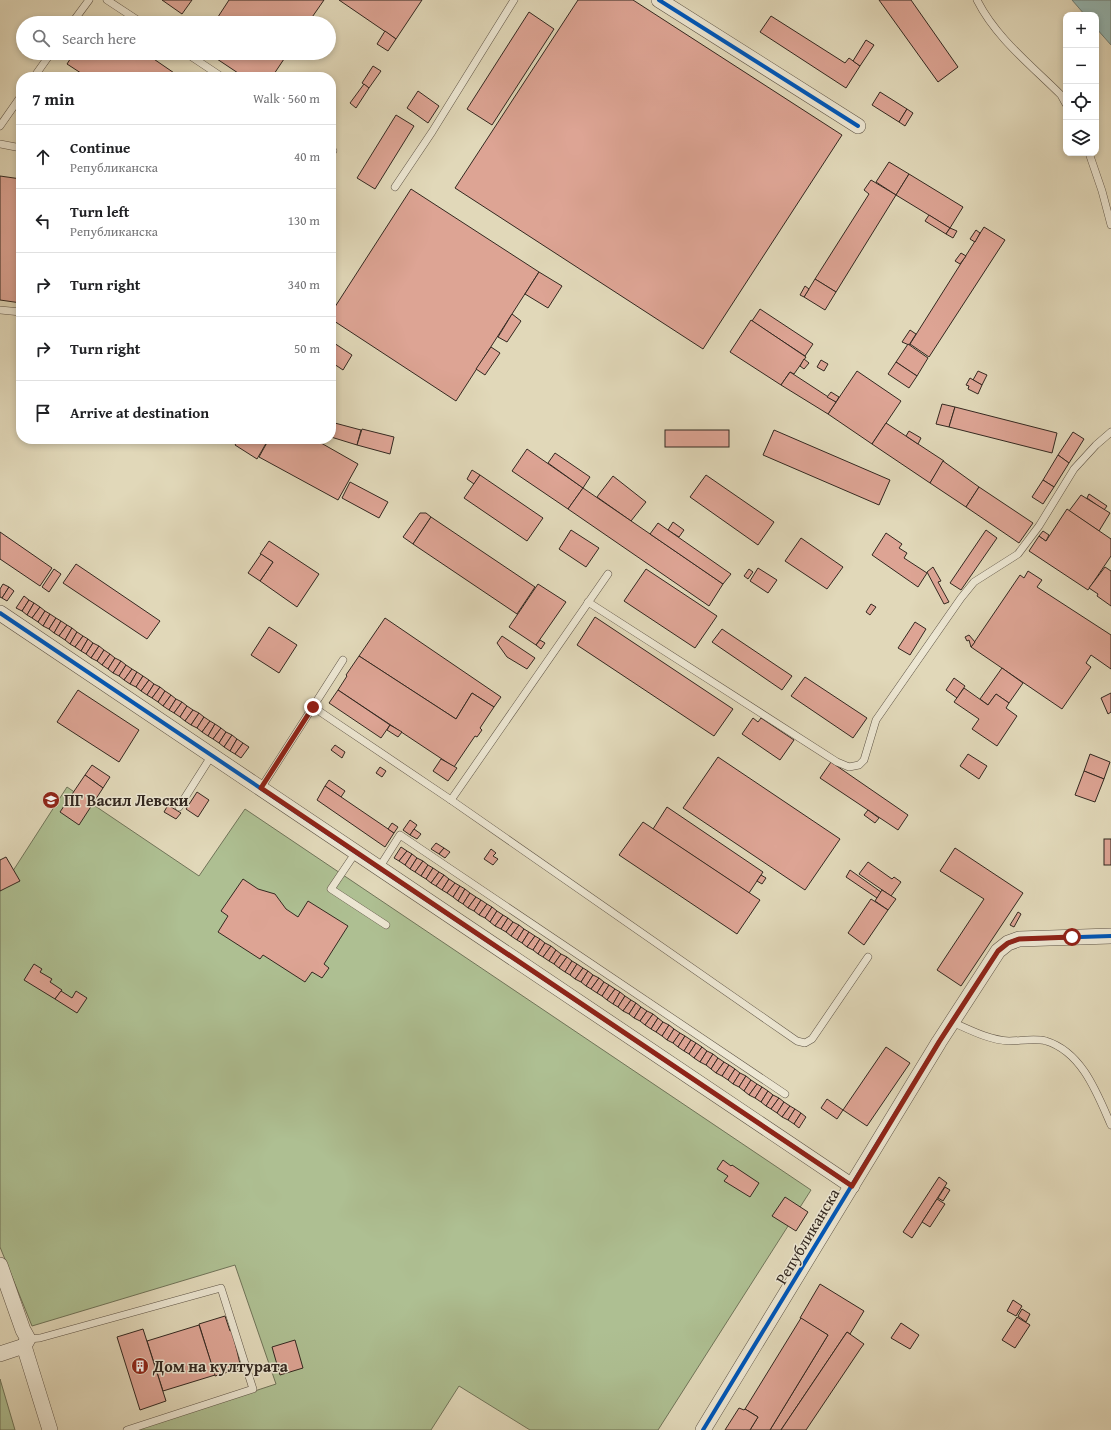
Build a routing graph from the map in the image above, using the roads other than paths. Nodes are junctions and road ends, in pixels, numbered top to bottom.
1 (89, 0) edge
2 (107, 0) edge
3 (514, 0) edge
4 (659, 0) edge
5 (977, 0) edge
6 (77, 16) edge
7 (131, 16) edge
8 (46, 60) edge
9 (196, 60) edge
10 (38, 72) edge
11 (214, 72) edge
12 (1063, 98) edge
13 (16, 103) edge
14 (0, 126) edge
15 (858, 126) dead end
16 (0, 144) edge
17 (16, 147) edge
18 (1090, 156) edge
19 (395, 188) dead end
20 (1111, 225) edge
21 (0, 310) edge
22 (16, 312) edge
23 (1111, 432) edge
24 (608, 574) dead end
25 (588, 602) junction
26 (0, 613) edge
27 (343, 660) dead end
28 (313, 707) junction
29 (212, 755) junction
30 (261, 788) junction
31 (451, 800) junction
32 (179, 807) dead end
33 (356, 852) junction
34 (380, 868) junction
35 (386, 925) dead end
36 (1111, 936) edge
37 (868, 957) dead end
38 (952, 1022) junction
39 (785, 1094) dead end
40 (1111, 1124) edge
41 (852, 1186) junction
42 (0, 1265) edge
43 (26, 1342) junction
44 (0, 1354) edge
45 (50, 1430) edge
46 (127, 1430) edge
47 (703, 1430) edge

1 - 6 lane
2 - 7 lane
3 - 19 lane
4 - 15 street
5 - 12 lane
8 - 10 lane
9 - 11 lane
13 - 14 lane
16 - 17 lane
18 - 20 lane
21 - 22 lane
23 - 25 lane
24 - 25 lane
25 - 31 lane
26 - 29 street
27 - 28 lane
28 - 30 lane
28 - 31 lane
29 - 30 street
29 - 32 lane
30 - 33 street
31 - 37 lane
33 - 34 street
33 - 35 lane
34 - 39 lane
34 - 41 street
36 - 38 street, Републиканска
38 - 40 lane
38 - 41 street, Републиканска
41 - 47 street, Републиканска
42 - 43 street
43 - 44 street
43 - 45 street
43 - 46 lane

